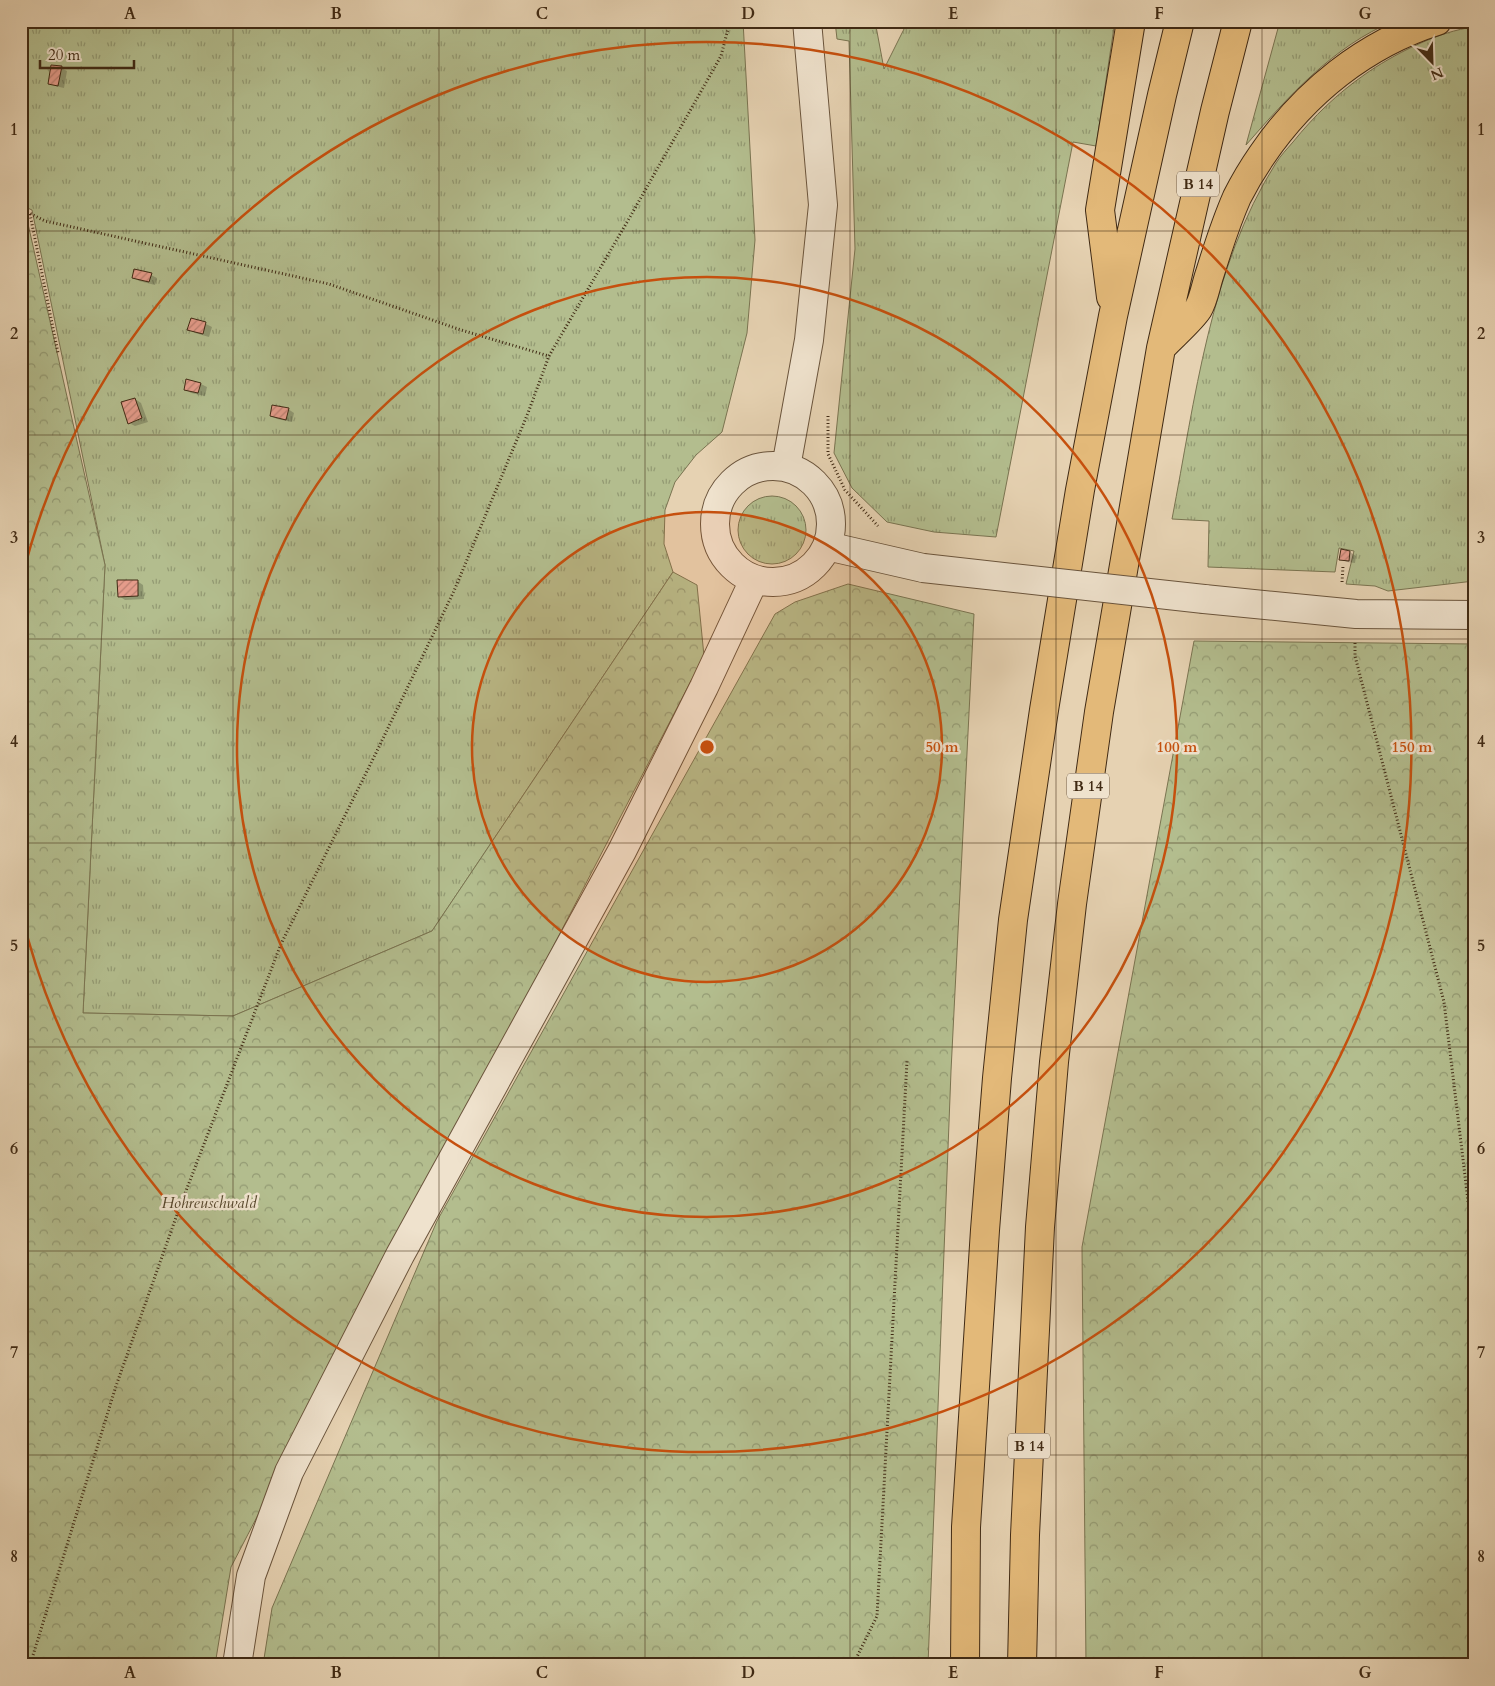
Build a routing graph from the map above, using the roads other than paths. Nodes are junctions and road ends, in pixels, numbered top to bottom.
1 (807, 21) edge
2 (1131, 21) edge
3 (1180, 21) edge
4 (1238, 21) edge
5 (1437, 21) edge
6 (1113, 316) junction
7 (1161, 348) junction
8 (786, 467) junction
9 (827, 546) junction
10 (754, 580) junction
11 (1474, 615) edge
12 (237, 1665) edge
13 (965, 1665) edge
14 (1022, 1665) edge

1 - 8 street
2 - 6 highway
3 - 6 highway
4 - 7 highway, B 14
5 - 7 highway
6 - 13 highway
7 - 14 highway, B 14
8 - 9 street
8 - 10 street
9 - 10 street
9 - 11 street, bridge
10 - 12 street

